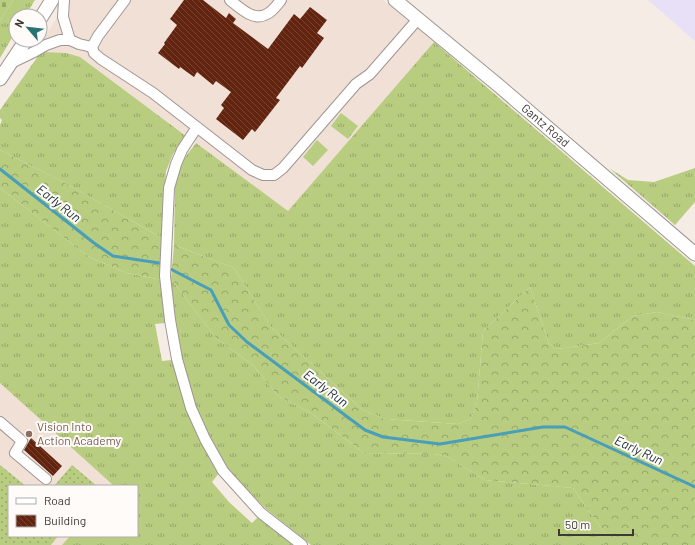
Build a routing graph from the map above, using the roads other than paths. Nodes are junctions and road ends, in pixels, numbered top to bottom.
1 (64, 0) edge
2 (125, 0) edge
3 (230, 0) edge
4 (281, 0) edge
5 (395, 0) edge
6 (418, 19) junction
7 (70, 40) junction
8 (92, 47) junction
9 (21, 48) edge
10 (11, 63) junction
11 (0, 79) edge
12 (197, 127) junction
13 (695, 254) edge
14 (0, 422) edge
15 (46, 478) dead end
16 (302, 545) edge

1 - 7 lane
2 - 8 lane
3 - 4 lane
5 - 6 main road, Gantz Road
6 - 12 lane
6 - 13 main road, Gantz Road
7 - 8 lane
7 - 10 lane
8 - 12 lane
9 - 10 main road
10 - 11 main road
12 - 16 lane
14 - 15 lane

